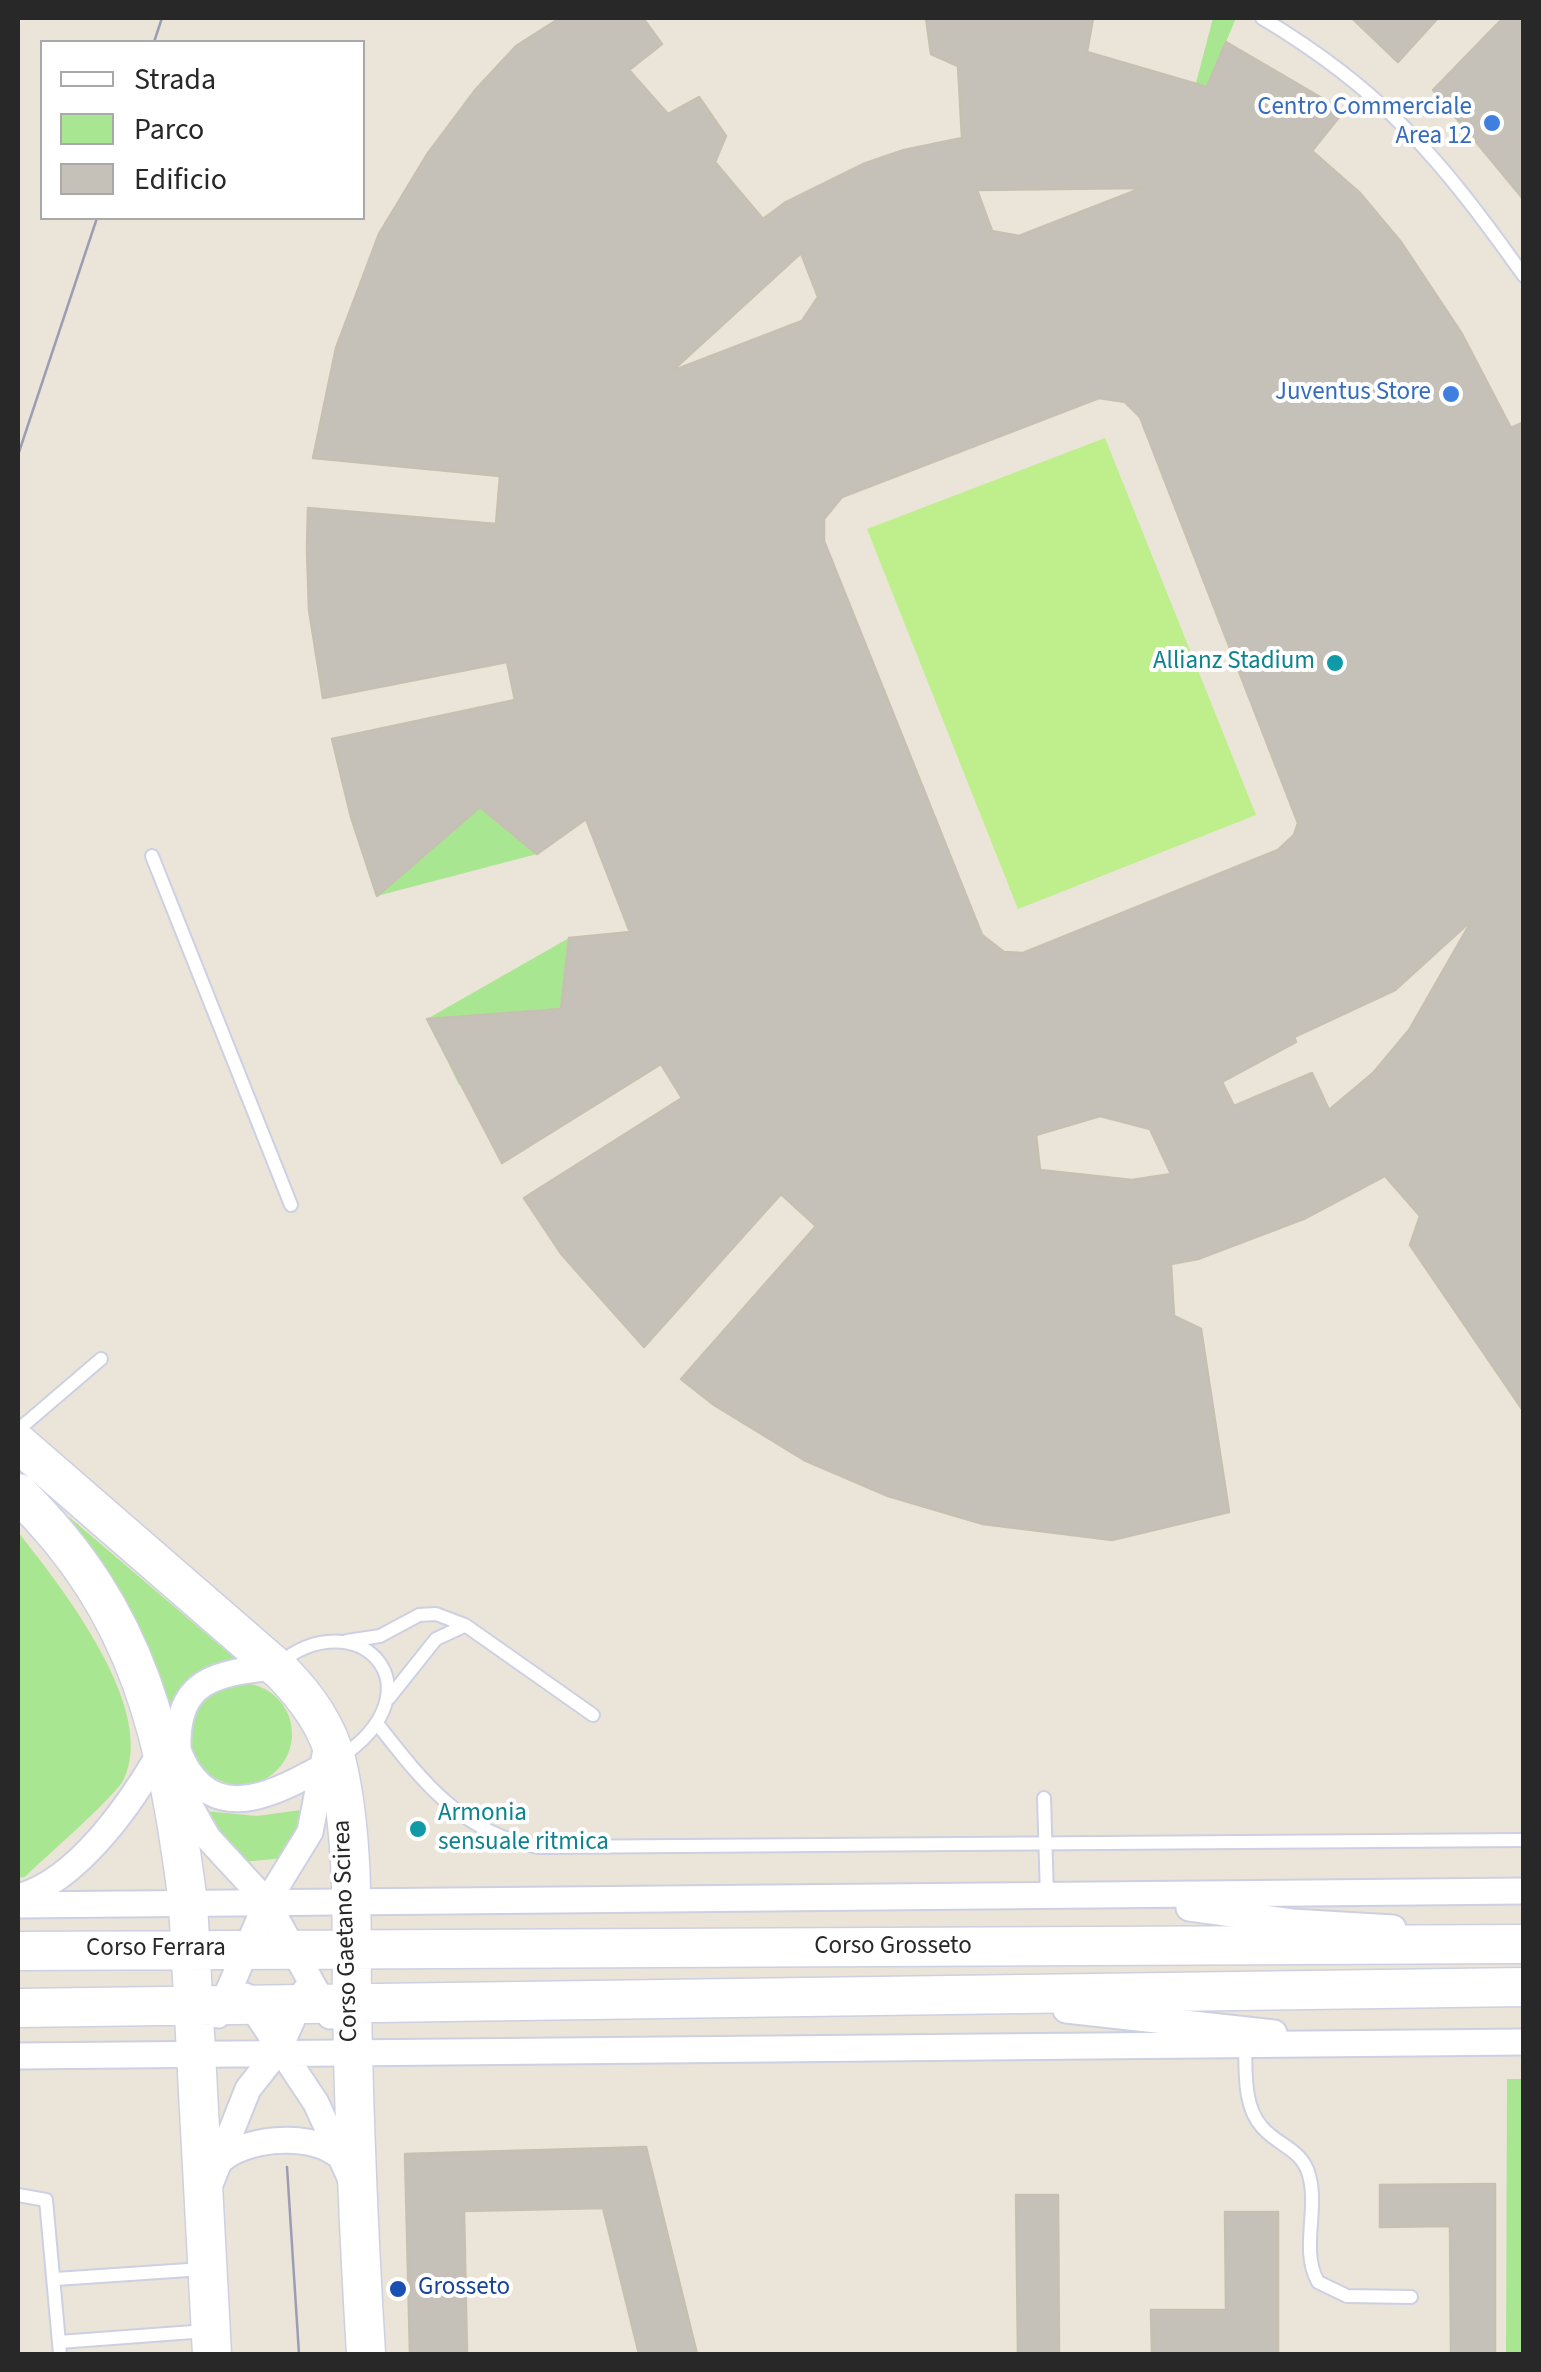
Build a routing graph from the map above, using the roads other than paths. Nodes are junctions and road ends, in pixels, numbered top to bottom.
1 (1262, 18) edge
2 (1524, 276) edge
3 (152, 856) dead end
4 (291, 1205) dead end
5 (101, 1359) dead end
6 (18, 1430) edge
7 (18, 1443) edge
8 (18, 1493) edge
9 (465, 1626) junction
10 (347, 1642) junction
11 (275, 1666) junction
12 (388, 1698) junction
13 (593, 1715) dead end
14 (378, 1726) junction
15 (168, 1731) junction
16 (329, 1753) junction
17 (179, 1785) junction
18 (1044, 1798) dead end
19 (180, 1832) junction
20 (1524, 1840) edge
21 (1044, 1842) junction
22 (1524, 1891) edge
23 (18, 1897) edge
24 (1127, 1897) junction
25 (1047, 1898) junction
26 (267, 1902) junction
27 (350, 1902) junction
28 (188, 1903) junction
29 (18, 1904) edge
30 (1508, 1944) edge
31 (18, 1950) edge
32 (223, 1978) junction
33 (322, 1978) junction
34 (1524, 1987) edge
35 (892, 1993) junction
36 (18, 2008) edge
37 (1524, 2042) edge
38 (1330, 2044) junction
39 (1246, 2046) junction
40 (278, 2052) junction
41 (353, 2054) junction
42 (196, 2055) junction
43 (18, 2056) edge
44 (336, 2153) junction
45 (211, 2181) junction
46 (356, 2190) junction
47 (18, 2195) edge
48 (208, 2268) junction
49 (56, 2279) junction
50 (1411, 2297) dead end
51 (212, 2343) edge
52 (60, 2348) edge
53 (366, 2354) edge

1 - 2 lane
3 - 4 lane
5 - 6 lane
7 - 11 main road, Corso Gaetano Scirea
8 - 15 main road, Corso Gaetano Scirea
9 - 10 lane
9 - 12 lane
9 - 13 lane
10 - 11 lane
10 - 12 lane
11 - 15 street
11 - 16 main road, Corso Gaetano Scirea
12 - 14 lane
14 - 16 lane
14 - 21 lane
15 - 16 street, Corso Gaetano Scirea
15 - 17 street, Corso Gaetano Scirea
15 - 19 main road, Corso Gaetano Scirea
15 - 23 street
16 - 26 street, Corso Gaetano Scirea
16 - 27 main road, Corso Gaetano Scirea
17 - 19 street, Corso Gaetano Scirea
17 - 26 street, Corso Gaetano Scirea
18 - 21 lane
19 - 28 main road, Corso Gaetano Scirea
20 - 21 lane
21 - 25 lane
22 - 24 street, Corso Grosseto
24 - 25 street, Corso Grosseto
24 - 30 street, Corso Grosseto
25 - 27 street, Corso Grosseto
26 - 27 street, Corso Grosseto
26 - 28 street, Corso Ferrara
26 - 32 street, Corso Gaetano Scirea
26 - 33 street, Corso Gaetano Scirea
27 - 33 main road, Corso Gaetano Scirea
28 - 29 street, Corso Ferrara
28 - 32 main road, Corso Gaetano Scirea
30 - 33 main road, Corso Grosseto
31 - 32 main road, Corso Ferrara
32 - 33 main road, Corso Ferrara
32 - 33 main road, Corso Grosseto
32 - 36 main road, Corso Ferrara
32 - 40 street
32 - 42 main road, Corso Gaetano Scirea
33 - 35 main road, Corso Grosseto
33 - 40 street
33 - 41 main road, Corso Gaetano Scirea
34 - 35 main road, Corso Grosseto
35 - 38 street, Corso Grosseto
37 - 38 street, Corso Grosseto
38 - 39 street, Corso Grosseto
39 - 41 street, Corso Grosseto
39 - 50 lane
40 - 41 street, Corso Grosseto
40 - 42 street
40 - 44 street
40 - 45 street
41 - 46 main road, Corso Gaetano Scirea
42 - 43 street
42 - 45 main road, Corso Gaetano Scirea
44 - 45 street
44 - 46 street
45 - 48 main road, Corso Gaetano Scirea
46 - 53 main road, Corso Gaetano Scirea
47 - 49 lane
48 - 49 lane
48 - 51 main road, Corso Gaetano Scirea
49 - 52 lane
51 - 52 lane

